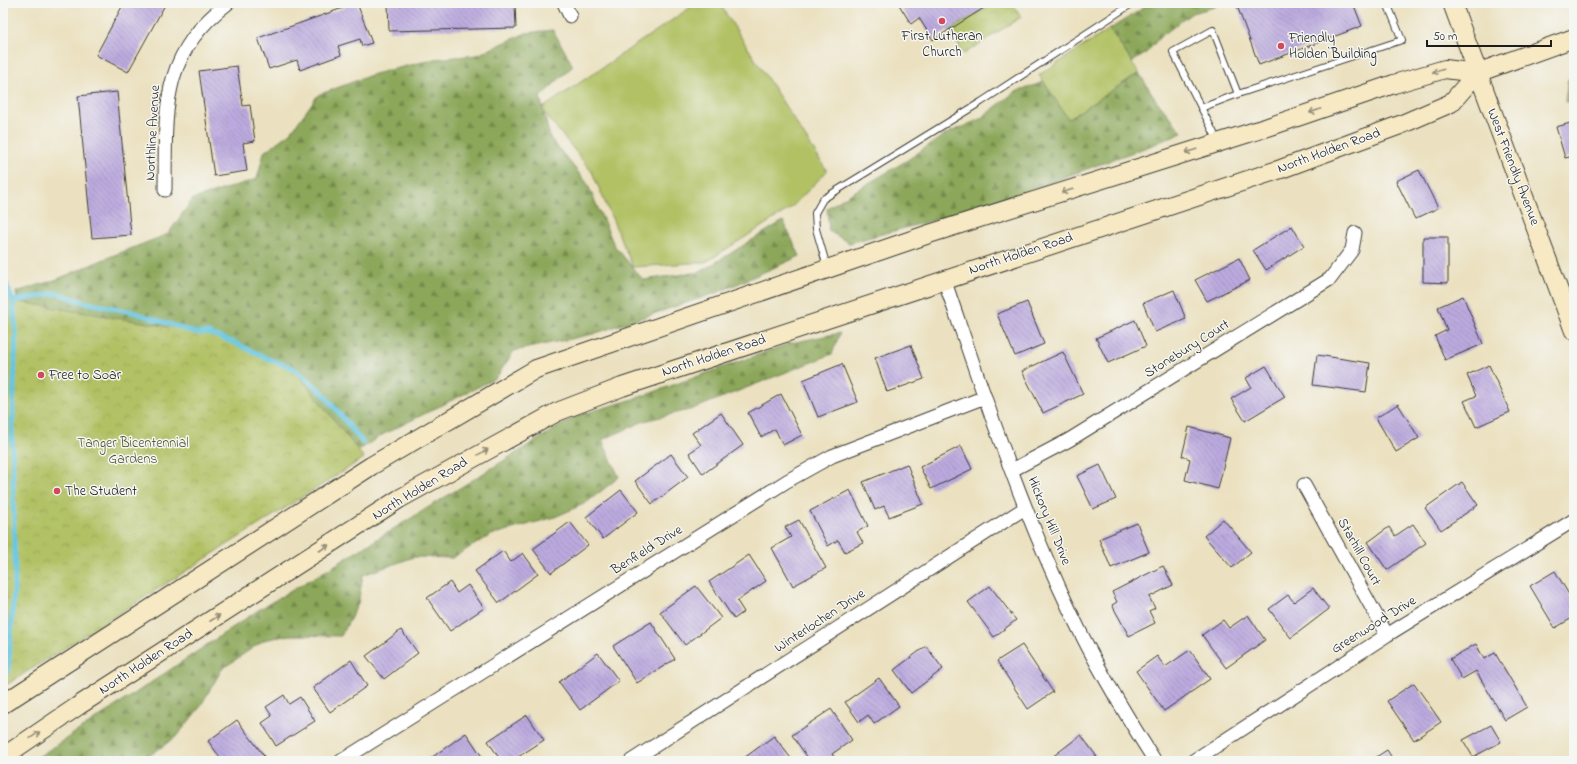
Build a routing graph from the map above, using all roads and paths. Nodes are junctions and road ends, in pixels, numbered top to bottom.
1 (228, 3) edge
2 (564, 3) edge
3 (1133, 3) edge
4 (1387, 3) edge
5 (1452, 3) edge
6 (570, 16) dead end
7 (1574, 38) edge
8 (1477, 73) junction
9 (1238, 94) junction
10 (1201, 108) junction
11 (1218, 143) junction
12 (165, 190) dead end
13 (1355, 233) dead end
14 (828, 269) junction
15 (944, 279) junction
16 (1574, 331) edge
17 (985, 397) junction
18 (1012, 470) junction
19 (1304, 485) dead end
20 (1025, 508) junction
21 (1574, 520) edge
22 (1387, 635) junction
23 (3, 704) edge
24 (3, 757) edge
25 (341, 761) edge
26 (632, 761) edge
27 (1155, 761) edge
28 (1193, 761) edge

1 - 12 street, Northline Avenue
2 - 6 street
3 - 14 lane
4 - 9 lane
5 - 8 main road, West Friendly Avenue
7 - 8 main road, North Holden Road
8 -> 11 main road, North Holden Road
8 - 15 main road, North Holden Road
8 - 16 main road, West Friendly Avenue
9 - 10 lane
9 - 10 lane
10 - 11 lane
11 -> 14 main road, North Holden Road
13 - 18 street, Stonebury Court
14 - 23 main road, North Holden Road
15 - 17 street, Hickory Hill Drive
24 -> 15 main road, North Holden Road
17 - 18 street, Hickory Hill Drive
17 - 25 street, Benfield Drive
18 - 20 street, Hickory Hill Drive
19 - 22 street, Starhill Court
20 - 26 street, Winterlochen Drive
20 - 27 street, Hickory Hill Drive
21 - 22 street, Greenwood Drive
22 - 28 street, Greenwood Drive

